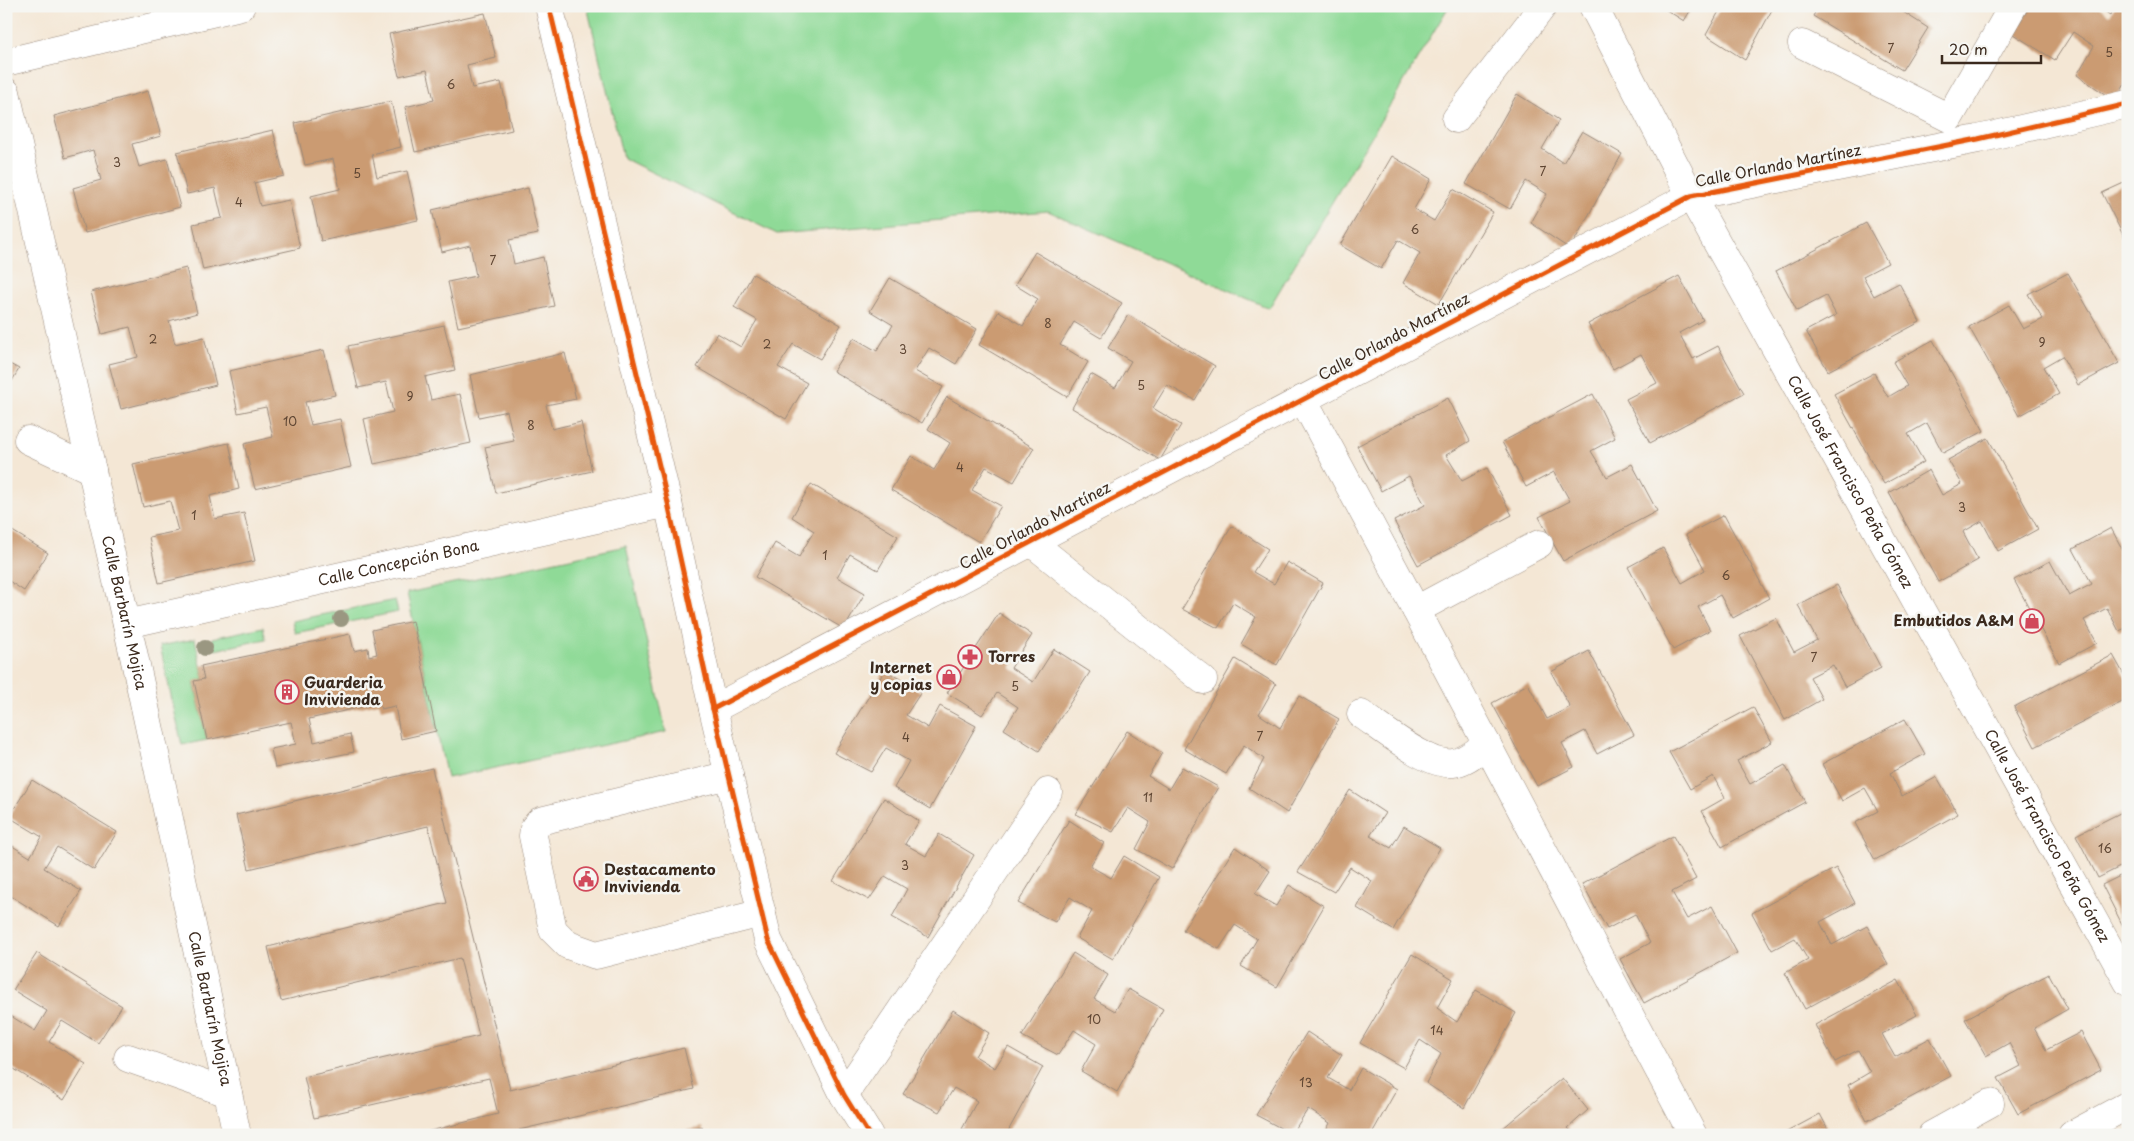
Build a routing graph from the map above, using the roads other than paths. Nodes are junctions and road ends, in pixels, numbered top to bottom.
1 (240, 6) edge
2 (550, 6) edge
3 (1543, 6) edge
4 (1593, 6) edge
5 (2013, 6) edge
6 (1802, 44) dead end
7 (6, 62) edge
8 (6, 92) edge
9 (2128, 104) edge
10 (1456, 119) dead end
11 (1952, 131) junction
12 (1690, 196) junction
13 (1302, 399) junction
14 (28, 440) dead end
15 (92, 470) junction
16 (668, 503) junction
17 (1031, 542) junction
18 (1539, 544) dead end
19 (1416, 610) junction
20 (127, 624) junction
21 (1203, 680) dead end
22 (713, 709) junction
23 (1361, 714) dead end
24 (1487, 744) junction
25 (729, 775) junction
26 (1048, 792) dead end
27 (762, 913) junction
28 (2128, 982) edge
29 (128, 1058) dead end
30 (228, 1093) junction
31 (844, 1095) junction
32 (1990, 1104) dead end
33 (2128, 1105) edge
34 (237, 1135) edge
35 (869, 1135) edge
36 (1693, 1135) edge
37 (1932, 1135) edge
38 (2072, 1135) edge

1 - 7 street
2 - 16 street
3 - 10 street
4 - 12 street, Calle José Francisco Peña Gómez
5 - 11 street
6 - 11 street
8 - 15 street, Calle Barbarín Mojica
9 - 11 street, Calle Orlando Martínez
11 - 12 street, Calle Orlando Martínez
12 - 13 street, Calle Orlando Martínez
12 - 28 street, Calle José Francisco Peña Gómez
13 - 17 street, Calle Orlando Martínez
13 - 19 street
14 - 15 street
15 - 20 street, Calle Barbarín Mojica
16 - 20 street, Calle Concepción Bona
16 - 22 street
17 - 21 street
17 - 22 street, Calle Orlando Martínez
18 - 19 street
19 - 24 street
20 - 30 street, Calle Barbarín Mojica
22 - 25 street
23 - 24 street
24 - 36 street
25 - 27 street
25 - 27 street
26 - 31 street
27 - 31 street
29 - 30 street
30 - 34 street, Calle Barbarín Mojica
31 - 35 street
32 - 37 street
33 - 38 street

